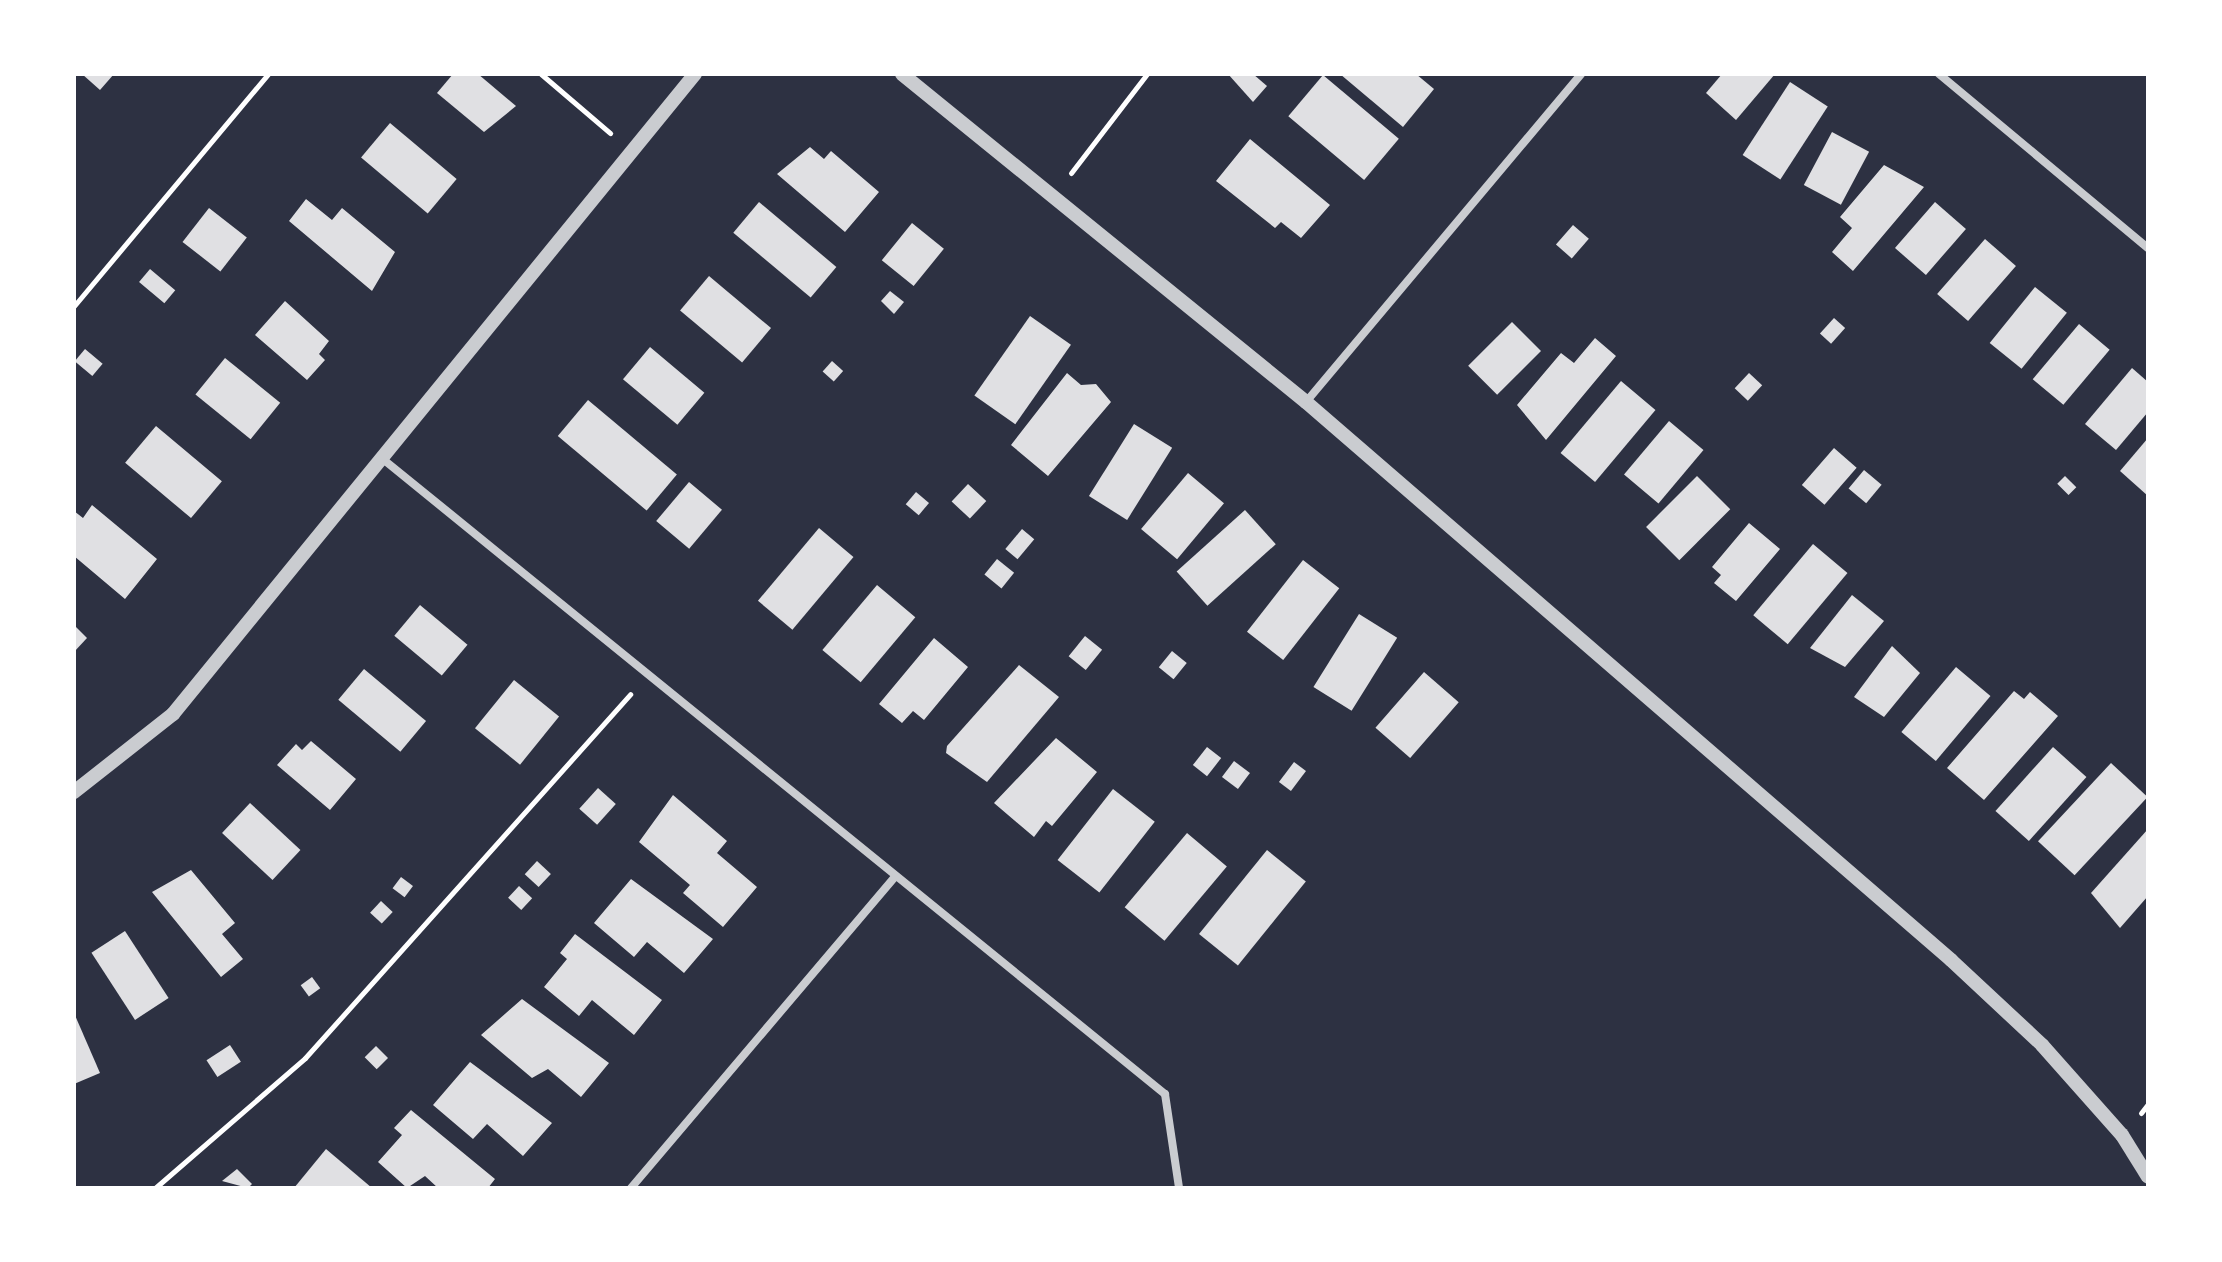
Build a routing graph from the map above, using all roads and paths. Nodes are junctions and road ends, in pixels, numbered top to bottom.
1 (268, 74) edge
2 (541, 74) edge
3 (695, 74) edge
4 (902, 74) edge
5 (1147, 74) edge
6 (1581, 74) edge
7 (1939, 74) edge
8 (632, 151) junction
9 (1054, 197) junction
10 (2148, 248) edge
11 (74, 306) edge
12 (1306, 402) junction
13 (384, 460) junction
14 (644, 674) junction
15 (74, 792) edge
16 (894, 878) junction
17 (2148, 1177) edge
18 (155, 1188) edge
19 (631, 1188) edge
20 (1179, 1188) edge

1 - 11 path
2 - 8 path
3 - 8 street
4 - 9 street
5 - 9 path
6 - 12 street
7 - 10 street
8 - 13 street
9 - 12 street
12 - 17 street
13 - 14 street
13 - 15 street
14 - 16 street
14 - 18 path
16 - 19 street
16 - 20 street

